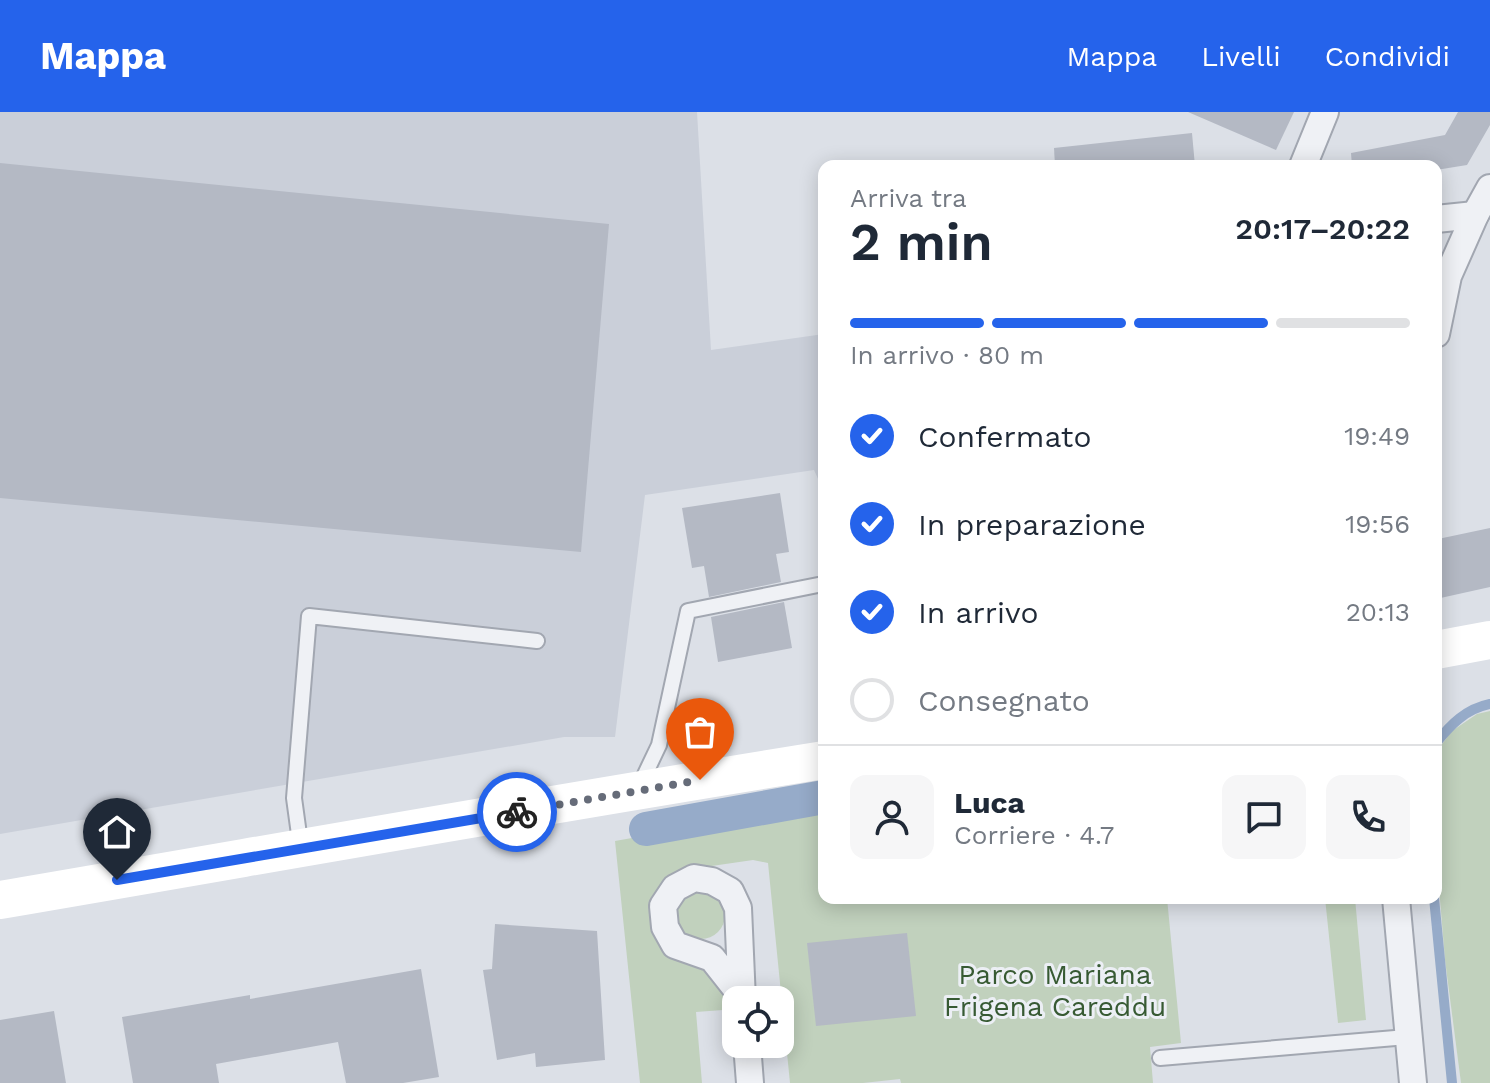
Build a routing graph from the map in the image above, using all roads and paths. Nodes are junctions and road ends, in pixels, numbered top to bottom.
1 (1325, 112) edge
2 (1305, 160) edge
3 (1490, 188) edge
4 (1475, 215) junction
5 (1442, 218) edge
6 (1442, 305) edge
7 (818, 585) edge
8 (1490, 640) edge
9 (537, 641) dead end
10 (1442, 649) edge
11 (818, 761) edge
12 (638, 790) junction
13 (301, 849) junction
14 (0, 900) edge
15 (1396, 904) edge
16 (1407, 1037) junction
17 (748, 1058) edge
18 (1160, 1058) dead end
19 (750, 1083) edge
20 (1413, 1083) edge

1 - 2 street
3 - 4 street
4 - 5 street
4 - 6 street
7 - 12 lane
8 - 10 main road
9 - 13 lane
11 - 12 main road
12 - 13 main road
13 - 14 main road
15 - 16 street
16 - 18 lane
16 - 20 street
17 - 19 street

